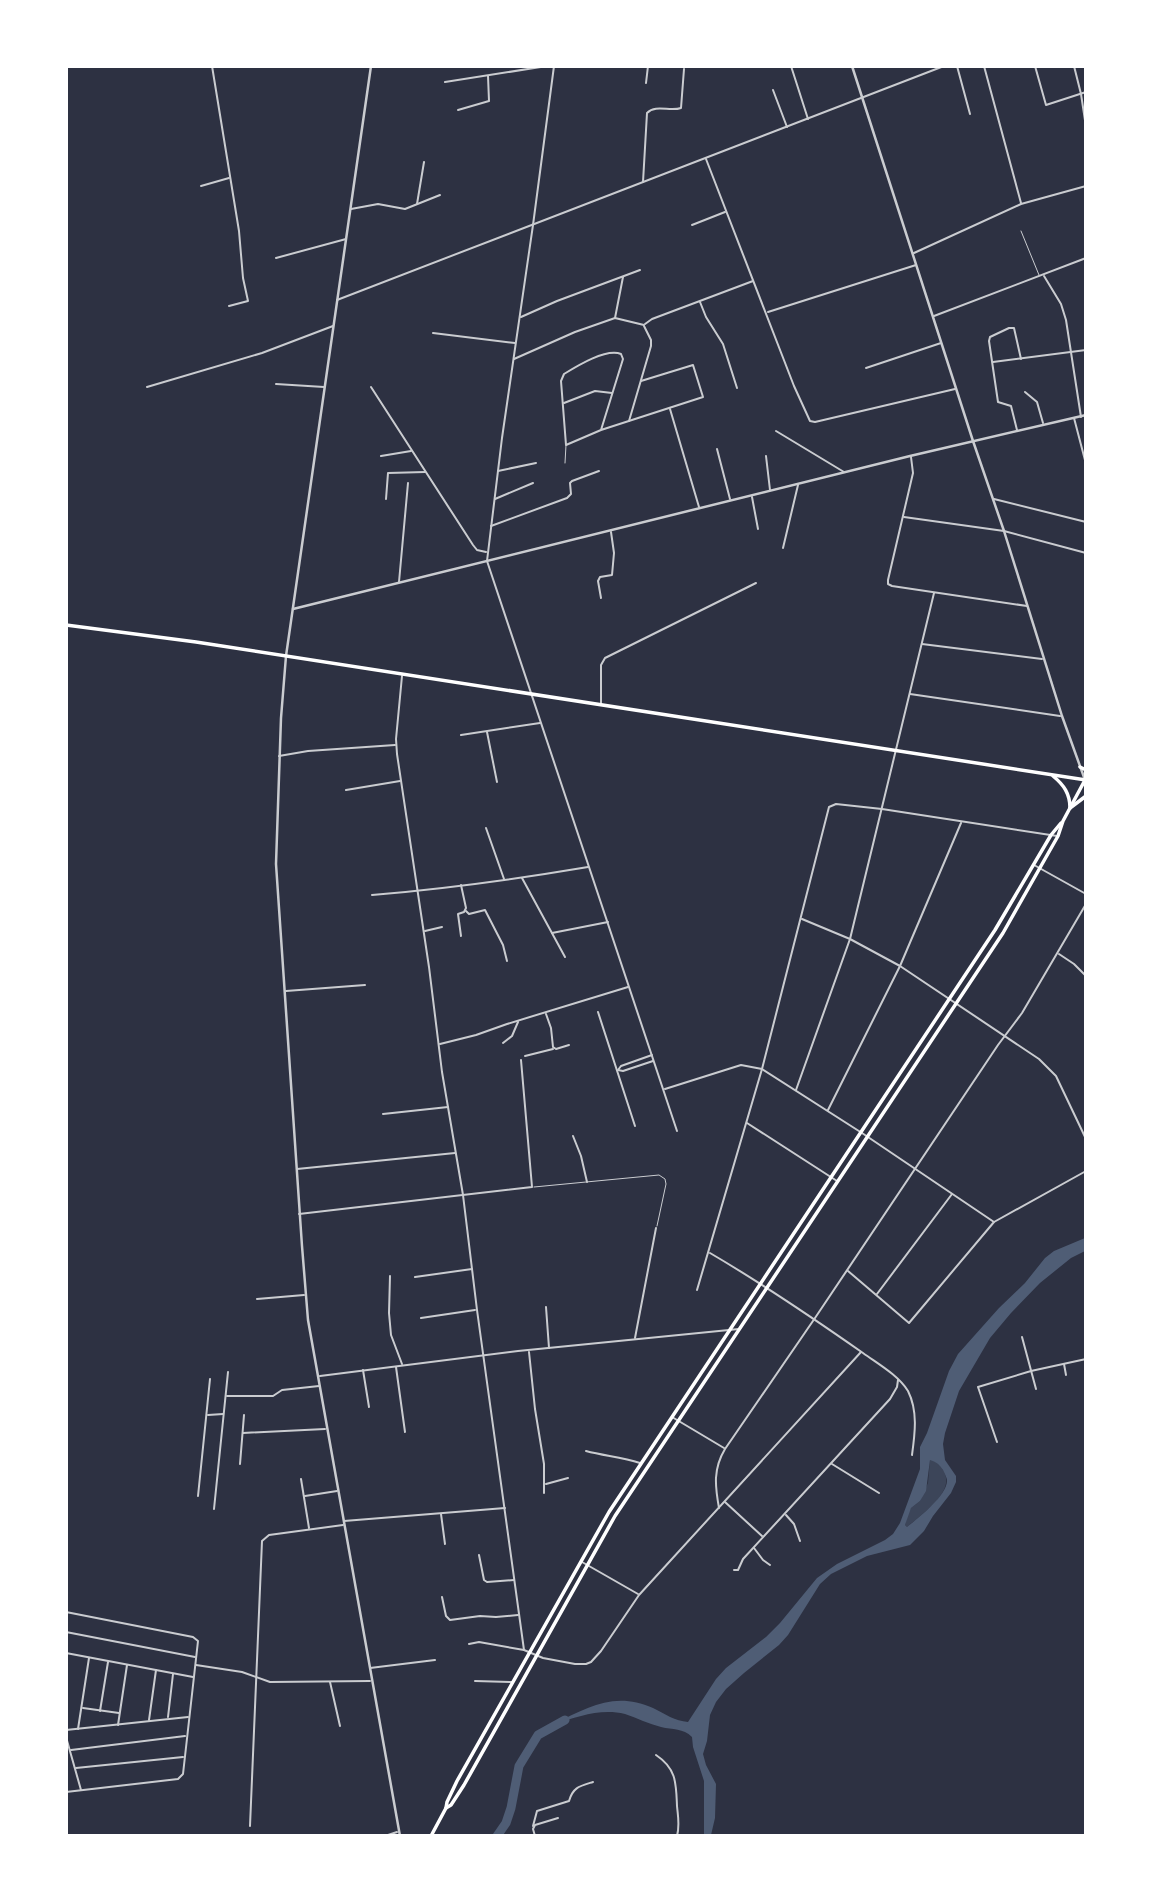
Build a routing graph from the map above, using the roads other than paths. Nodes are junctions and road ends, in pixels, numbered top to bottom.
1 (212, 66) edge
2 (371, 66) edge
3 (547, 66) edge
4 (554, 66) edge
5 (648, 66) edge
6 (791, 66) edge
7 (852, 66) edge
8 (944, 66) edge
9 (957, 66) edge
10 (984, 66) edge
11 (1035, 66) edge
12 (1074, 66) edge
13 (936, 68) edge
14 (684, 69) dead end
15 (488, 75) junction
16 (445, 82) dead end
17 (646, 83) dead end
18 (773, 90) dead end
19 (1086, 92) edge
20 (1080, 94) junction
21 (863, 99) junction
22 (458, 110) dead end
23 (970, 114) dead end
24 (808, 119) junction
25 (787, 127) junction
26 (1086, 127) edge
27 (706, 159) junction
28 (424, 162) dead end
29 (230, 177) junction
30 (643, 183) junction
31 (201, 186) dead end
32 (1086, 186) edge
33 (440, 195) dead end
34 (1021, 204) junction
35 (416, 205) junction
36 (351, 209) junction
37 (726, 211) junction
38 (533, 225) junction
39 (692, 225) dead end
40 (1021, 231) dead end
41 (347, 239) junction
42 (913, 253) junction
43 (276, 258) dead end
44 (1086, 258) edge
45 (916, 265) junction
46 (640, 270) dead end
47 (623, 275) junction
48 (1043, 275) junction
49 (1039, 276) junction
50 (754, 281) junction
51 (337, 300) junction
52 (700, 301) junction
53 (229, 306) dead end
54 (767, 312) junction
55 (933, 316) junction
56 (520, 317) junction
57 (615, 318) junction
58 (644, 325) junction
59 (334, 326) junction
60 (433, 333) dead end
61 (516, 343) junction
62 (942, 343) junction
63 (1086, 350) edge
64 (1071, 352) junction
65 (514, 359) junction
66 (1021, 359) junction
67 (993, 362) junction
68 (866, 368) dead end
69 (641, 382) junction
70 (276, 384) dead end
71 (147, 387) dead end
72 (325, 387) junction
73 (372, 387) dead end
74 (737, 388) dead end
75 (956, 388) junction
76 (613, 393) junction
77 (1025, 393) dead end
78 (563, 404) junction
79 (670, 408) junction
80 (1083, 416) edge
81 (1074, 418) junction
82 (629, 421) junction
83 (1044, 425) junction
84 (601, 430) junction
85 (776, 431) dead end
86 (1017, 431) junction
87 (972, 441) junction
88 (566, 445) junction
89 (717, 449) dead end
90 (412, 451) junction
91 (381, 456) dead end
92 (766, 456) dead end
93 (910, 456) junction
94 (536, 463) dead end
95 (565, 463) dead end
96 (1086, 464) edge
97 (498, 471) junction
98 (599, 471) dead end
99 (426, 472) junction
100 (846, 472) junction
101 (408, 483) dead end
102 (533, 483) dead end
103 (799, 484) junction
104 (770, 491) junction
105 (752, 495) junction
106 (386, 499) dead end
107 (494, 499) junction
108 (993, 499) junction
109 (731, 501) junction
110 (699, 509) junction
111 (903, 517) junction
112 (1086, 522) edge
113 (490, 526) junction
114 (758, 529) dead end
115 (610, 531) junction
116 (1004, 531) junction
117 (783, 548) dead end
118 (487, 553) junction
119 (1086, 553) edge
120 (487, 561) junction
121 (399, 583) junction
122 (755, 583) dead end
123 (934, 593) junction
124 (601, 598) dead end
125 (1028, 606) junction
126 (292, 609) junction
127 (66, 625) edge
128 (921, 644) junction
129 (286, 656) junction
130 (1045, 659) junction
131 (402, 675) junction
132 (531, 694) junction
133 (909, 694) junction
134 (601, 705) junction
135 (1062, 716) junction
136 (541, 723) junction
137 (487, 731) junction
138 (461, 735) dead end
139 (396, 744) junction
140 (896, 751) junction
141 (279, 756) junction
142 (1080, 767) junction
143 (1086, 770) edge
144 (1051, 775) junction
145 (1085, 780) edge
146 (401, 781) junction
147 (497, 782) dead end
148 (346, 790) dead end
149 (1086, 796) edge
150 (1070, 808) junction
151 (882, 809) junction
152 (1063, 821) junction
153 (962, 822) junction
154 (486, 828) dead end
155 (1051, 835) junction
156 (1058, 836) junction
157 (1033, 864) junction
158 (589, 867) junction
159 (1040, 868) junction
160 (522, 878) junction
161 (505, 880) junction
162 (461, 885) junction
163 (418, 891) junction
164 (1086, 894) edge
165 (372, 895) dead end
166 (1086, 904) edge
167 (466, 911) junction
168 (801, 919) junction
169 (608, 922) junction
170 (442, 927) dead end
171 (424, 932) junction
172 (551, 933) junction
173 (461, 936) dead end
174 (850, 940) junction
175 (1058, 953) junction
176 (565, 957) dead end
177 (507, 961) dead end
178 (900, 966) junction
179 (1086, 976) edge
180 (365, 985) dead end
181 (629, 987) junction
182 (285, 991) dead end
183 (950, 998) junction
184 (957, 1003) junction
185 (598, 1012) dead end
186 (546, 1013) junction
187 (518, 1021) junction
188 (1006, 1035) junction
189 (503, 1043) dead end
190 (439, 1044) junction
191 (569, 1045) dead end
192 (554, 1049) junction
193 (652, 1055) junction
194 (525, 1056) dead end
195 (521, 1060) dead end
196 (654, 1060) junction
197 (762, 1069) junction
198 (618, 1070) junction
199 (664, 1090) junction
200 (796, 1090) junction
201 (449, 1107) junction
202 (827, 1111) junction
203 (383, 1114) dead end
204 (747, 1123) junction
205 (635, 1126) dead end
206 (677, 1130) dead end
207 (862, 1133) junction
208 (573, 1136) dead end
209 (868, 1137) junction
210 (1086, 1139) edge
211 (456, 1153) junction
212 (296, 1169) junction
213 (915, 1169) junction
214 (1086, 1171) edge
215 (831, 1178) junction
216 (587, 1182) junction
217 (838, 1182) junction
218 (532, 1187) junction
219 (952, 1194) junction
220 (463, 1195) junction
221 (299, 1214) junction
222 (994, 1222) junction
223 (656, 1228) joint
224 (709, 1252) junction
225 (472, 1269) junction
226 (847, 1271) junction
227 (390, 1276) dead end
228 (415, 1277) dead end
229 (761, 1283) junction
230 (768, 1287) junction
231 (697, 1290) dead end
232 (306, 1295) junction
233 (876, 1295) junction
234 (257, 1299) dead end
235 (546, 1307) dead end
236 (477, 1310) junction
237 (421, 1318) dead end
238 (815, 1318) junction
239 (730, 1329) junction
240 (740, 1329) junction
241 (1022, 1337) dead end
242 (635, 1339) junction
243 (549, 1349) junction
244 (529, 1350) junction
245 (861, 1352) junction
246 (484, 1355) junction
247 (1086, 1359) edge
248 (1064, 1363) junction
249 (402, 1365) junction
250 (396, 1366) junction
251 (363, 1370) junction
252 (1031, 1371) junction
253 (228, 1372) dead end
254 (1066, 1375) dead end
255 (317, 1376) junction
256 (210, 1379) dead end
257 (898, 1379) junction
258 (319, 1386) junction
259 (1036, 1389) dead end
260 (226, 1396) junction
261 (369, 1407) dead end
262 (224, 1414) junction
263 (207, 1415) junction
264 (244, 1415) dead end
265 (672, 1417) junction
266 (679, 1421) junction
267 (326, 1429) junction
268 (405, 1432) dead end
269 (243, 1433) junction
270 (997, 1442) dead end
271 (724, 1449) junction
272 (586, 1451) dead end
273 (912, 1454) dead end
274 (641, 1463) junction
275 (240, 1464) dead end
276 (831, 1464) junction
277 (568, 1478) dead end
278 (301, 1479) dead end
279 (545, 1484) junction
280 (338, 1491) junction
281 (544, 1493) dead end
282 (879, 1493) dead end
283 (198, 1496) dead end
284 (304, 1496) junction
285 (725, 1502) junction
286 (505, 1508) junction
287 (719, 1508) junction
288 (214, 1509) dead end
289 (440, 1513) junction
290 (785, 1514) junction
291 (343, 1523) junction
292 (309, 1529) junction
293 (763, 1537) junction
294 (800, 1541) dead end
295 (446, 1544) dead end
296 (754, 1547) junction
297 (479, 1555) dead end
298 (581, 1561) junction
299 (587, 1565) junction
300 (770, 1566) dead end
301 (734, 1570) dead end
302 (515, 1580) junction
303 (639, 1595) junction
304 (442, 1597) dead end
305 (66, 1612) edge
306 (519, 1615) junction
307 (66, 1632) edge
308 (469, 1644) dead end
309 (524, 1650) junction
310 (66, 1653) edge
311 (530, 1653) junction
312 (536, 1656) junction
313 (89, 1657) junction
314 (196, 1657) junction
315 (435, 1660) dead end
316 (108, 1661) junction
317 (127, 1664) junction
318 (195, 1665) junction
319 (369, 1668) junction
320 (156, 1670) junction
321 (174, 1673) junction
322 (194, 1677) junction
323 (256, 1677) junction
324 (371, 1681) junction
325 (475, 1681) dead end
326 (330, 1682) junction
327 (513, 1682) junction
328 (81, 1708) junction
329 (100, 1711) junction
330 (120, 1713) junction
331 (189, 1717) junction
332 (168, 1719) junction
333 (149, 1721) junction
334 (118, 1725) junction
335 (340, 1726) dead end
336 (78, 1729) junction
337 (66, 1730) edge
338 (186, 1736) junction
339 (66, 1737) edge
340 (71, 1750) junction
341 (656, 1755) dead end
342 (184, 1757) junction
343 (76, 1768) junction
344 (593, 1782) dead end
345 (81, 1791) junction
346 (66, 1792) edge
347 (446, 1808) junction
348 (558, 1818) dead end
349 (250, 1826) dead end
350 (533, 1826) junction
351 (399, 1834) edge
352 (384, 1836) edge
353 (431, 1836) edge
354 (535, 1836) edge
355 (677, 1836) edge

1 - 29 street
2 - 36 street
3 - 15 street
4 - 38 street
5 - 17 street
6 - 24 street
7 - 21 street
8 - 13 street
9 - 23 street
10 - 34 street
11 - 20 street
12 - 20 street
13 - 21 street
14 - 30 street
15 - 16 street
15 - 22 street
18 - 25 street
19 - 20 street
20 - 26 street
21 - 24 street
21 - 42 street
24 - 25 street
25 - 27 street
27 - 30 street
27 - 37 street
28 - 35 street
29 - 31 street
29 - 53 street
30 - 38 street
32 - 34 street
33 - 35 street
34 - 42 street
35 - 36 street
36 - 41 street
37 - 39 street
37 - 50 street
38 - 51 street
38 - 56 street
40 - 49 lane
41 - 43 street
41 - 51 street
42 - 45 street
44 - 48 street
45 - 54 street
45 - 55 street
46 - 47 street
47 - 56 street
47 - 57 street
48 - 49 street
48 - 64 street
49 - 55 street
50 - 52 street
50 - 54 street
51 - 59 street
52 - 58 street
52 - 74 street
54 - 75 street
55 - 62 street
56 - 61 street
57 - 58 street
57 - 65 street
58 - 69 street
59 - 71 street
59 - 72 street
60 - 61 street
61 - 65 street
62 - 68 street
62 - 75 street
63 - 64 street
64 - 66 street
64 - 80 street
65 - 97 street
66 - 67 street
66 - 67 street
67 - 86 street
69 - 79 street
69 - 82 street
70 - 72 street
72 - 126 street
73 - 90 street
75 - 87 street
76 - 78 street
76 - 78 street
76 - 84 street
77 - 83 street
78 - 88 street
79 - 82 street
79 - 110 street
80 - 81 street
81 - 83 street
81 - 96 street
82 - 84 street
83 - 86 street
84 - 88 street
85 - 100 street
86 - 87 street
87 - 93 street
87 - 108 street
88 - 95 lane
89 - 109 street
90 - 91 street
90 - 99 street
92 - 104 street
93 - 100 street
93 - 111 street
94 - 97 street
97 - 107 street
98 - 113 street
99 - 106 street
99 - 118 street
100 - 103 street
101 - 121 street
102 - 107 street
103 - 104 street
103 - 117 street
104 - 105 street
105 - 109 street
105 - 114 street
107 - 113 street
108 - 112 street
108 - 116 street
109 - 110 street
110 - 115 street
111 - 116 street
111 - 123 street
113 - 118 street
115 - 120 street
115 - 124 street
116 - 119 street
116 - 125 street
118 - 120 street
120 - 121 street
120 - 132 street
121 - 126 street
122 - 134 street
123 - 125 street
123 - 128 street
125 - 130 street
126 - 129 street
127 - 129 main road
128 - 130 street
128 - 133 street
129 - 131 main road
129 - 141 street
130 - 135 street
131 - 132 main road
131 - 139 street
132 - 134 main road
132 - 136 street
133 - 135 street
133 - 140 street
134 - 140 main road
135 - 142 street
136 - 137 street
136 - 158 street
137 - 138 street
137 - 147 street
139 - 141 street
139 - 146 street
140 - 144 main road
140 - 151 street
141 - 212 street
142 - 143 main road
142 - 145 street
144 - 145 main road
144 - 150 main road
145 - 150 main road
146 - 148 street
146 - 163 street
149 - 150 main road
150 - 152 main road
151 - 153 street
151 - 168 street
151 - 174 street
152 - 155 main road
152 - 156 main road
153 - 155 street
153 - 178 street
154 - 161 street
155 - 156 street
155 - 157 main road
156 - 159 main road
157 - 159 street
157 - 183 main road
158 - 160 street
158 - 169 street
159 - 164 street
159 - 184 main road
160 - 161 street
160 - 172 street
161 - 162 street
162 - 163 street
162 - 167 street
163 - 165 street
163 - 171 street
166 - 175 street
167 - 173 street
167 - 177 street
168 - 174 street
168 - 197 street
169 - 172 street
169 - 181 street
170 - 171 street
171 - 190 street
172 - 176 street
174 - 178 street
174 - 200 street
175 - 179 street
175 - 188 street
178 - 183 street
178 - 202 street
180 - 182 street
181 - 186 street
181 - 193 street
183 - 184 street
183 - 207 main road
184 - 188 street
184 - 209 main road
185 - 198 street
186 - 187 street
186 - 192 street
187 - 189 street
187 - 190 street
188 - 210 street
188 - 213 street
190 - 201 street
191 - 192 street
192 - 194 street
193 - 196 street
193 - 198 street
195 - 218 street
196 - 198 street
196 - 199 street
197 - 199 street
197 - 200 street
197 - 204 street
198 - 205 street
199 - 206 street
200 - 202 street
201 - 203 street
201 - 211 street
202 - 207 street
204 - 215 street
204 - 224 street
207 - 209 street
207 - 215 main road
208 - 216 street
209 - 213 street
209 - 217 main road
211 - 212 street
211 - 220 street
212 - 221 street
213 - 219 street
213 - 226 street
214 - 222 street
215 - 217 street
215 - 229 main road
216 - 218 lane
216 - 223 lane
217 - 230 main road
218 - 220 street
219 - 222 street
219 - 233 street
220 - 221 street
220 - 225 street
221 - 232 street
222 - 233 street
223 - 242 street
224 - 229 street
224 - 231 street
225 - 228 street
225 - 236 street
226 - 233 street
226 - 238 street
227 - 249 street
229 - 230 street
229 - 239 main road
230 - 238 street
230 - 240 main road
232 - 234 street
232 - 255 street
235 - 243 street
236 - 237 street
236 - 246 street
238 - 245 street
238 - 271 street
239 - 240 street
239 - 242 street
239 - 265 main road
240 - 266 main road
241 - 252 street
242 - 243 street
243 - 244 street
244 - 246 street
244 - 279 street
245 - 257 street
245 - 285 street
246 - 249 street
246 - 286 street
247 - 248 street
248 - 252 street
248 - 254 street
249 - 250 street
250 - 251 street
250 - 268 street
251 - 255 street
251 - 261 street
252 - 259 street
252 - 270 street
253 - 260 street
255 - 258 street
256 - 263 street
257 - 273 street
257 - 276 street
258 - 260 street
258 - 267 street
260 - 262 street
262 - 263 street
262 - 288 street
263 - 283 street
264 - 269 street
265 - 266 street
265 - 274 main road
266 - 271 street
266 - 299 main road
267 - 269 street
267 - 280 street
269 - 275 street
271 - 287 street
272 - 274 street
274 - 298 main road
276 - 282 street
276 - 290 street
277 - 279 street
278 - 284 street
279 - 281 street
280 - 284 street
280 - 291 street
284 - 292 street
285 - 287 street
285 - 293 street
286 - 289 street
286 - 302 street
287 - 303 street
289 - 291 street
289 - 295 street
290 - 293 street
290 - 294 street
291 - 292 street
291 - 319 street
292 - 323 street
293 - 296 street
296 - 300 street
296 - 301 street
297 - 302 street
298 - 299 street
298 - 311 main road
299 - 303 street
299 - 312 main road
302 - 306 street
303 - 312 street
304 - 306 street
305 - 314 street
306 - 309 street
307 - 314 street
308 - 309 street
309 - 311 street
310 - 313 street
311 - 312 street
311 - 327 main road
312 - 347 main road
313 - 316 street
313 - 328 street
314 - 318 street
315 - 319 street
316 - 317 street
316 - 329 street
317 - 320 street
317 - 330 street
318 - 322 street
318 - 323 street
319 - 324 street
320 - 321 street
320 - 333 street
321 - 322 street
321 - 332 street
322 - 331 street
323 - 326 street
323 - 349 street
324 - 326 street
324 - 351 street
325 - 327 street
326 - 335 street
327 - 347 main road
328 - 329 street
328 - 336 street
329 - 330 street
330 - 334 street
331 - 332 street
331 - 338 street
332 - 333 street
333 - 334 street
334 - 336 street
336 - 337 street
338 - 340 street
338 - 342 street
339 - 340 street
340 - 343 street
341 - 355 street
342 - 343 street
342 - 345 street
343 - 345 street
344 - 350 street
345 - 346 street
347 - 353 main road
348 - 350 street
350 - 354 street
351 - 352 street

